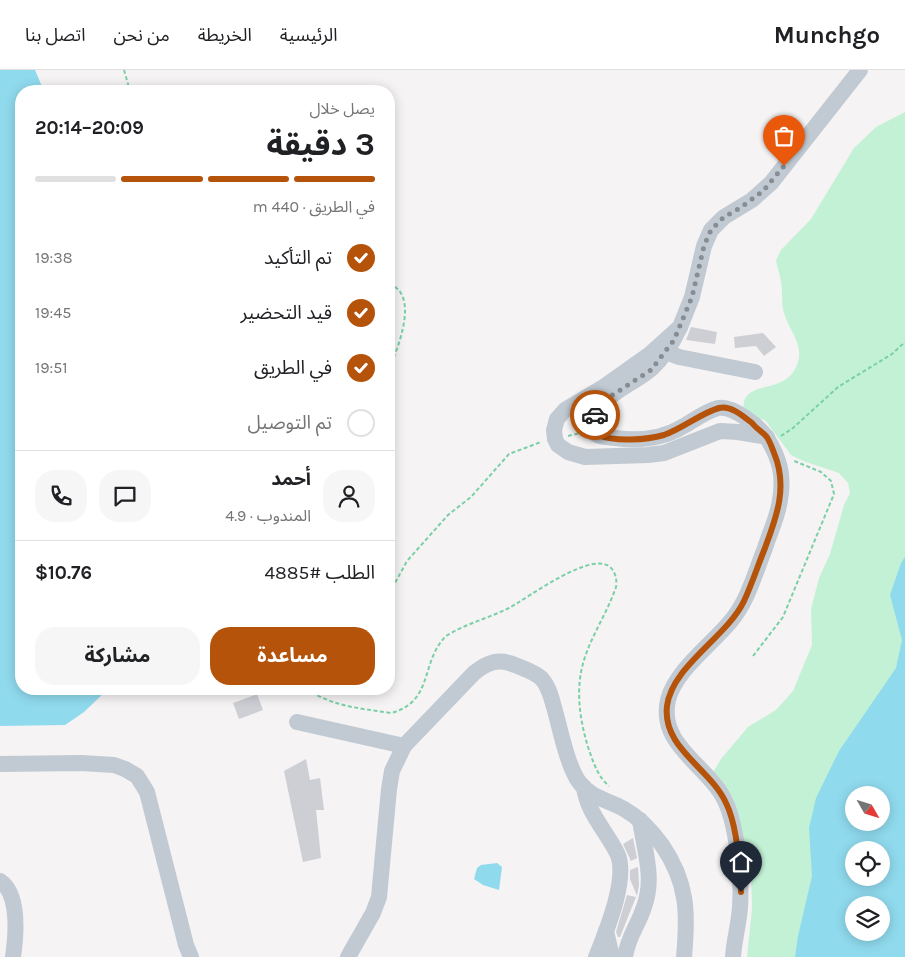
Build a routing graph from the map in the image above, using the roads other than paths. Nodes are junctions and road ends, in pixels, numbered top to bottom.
1 (860, 70) edge
2 (680, 327) junction
3 (666, 352) junction
4 (755, 372) dead end
5 (767, 437) junction
6 (297, 722) dead end
7 (404, 746) junction
8 (0, 764) edge
9 (584, 787) junction
10 (640, 820) junction
11 (0, 881) edge
12 (606, 931) junction
13 (13, 957) edge
14 (191, 957) edge
15 (348, 957) edge
16 (596, 957) edge
17 (612, 957) edge
18 (625, 957) edge
19 (684, 957) edge
20 (733, 957) edge

1 - 2 street
2 - 3 street
2 - 5 street
3 - 4 street
3 - 5 street
5 - 20 street
6 - 7 street
7 - 9 street
7 - 15 street
8 - 14 street
9 - 10 street
9 - 12 street
10 - 18 street
10 - 19 street
11 - 13 street
12 - 16 street
12 - 17 street

